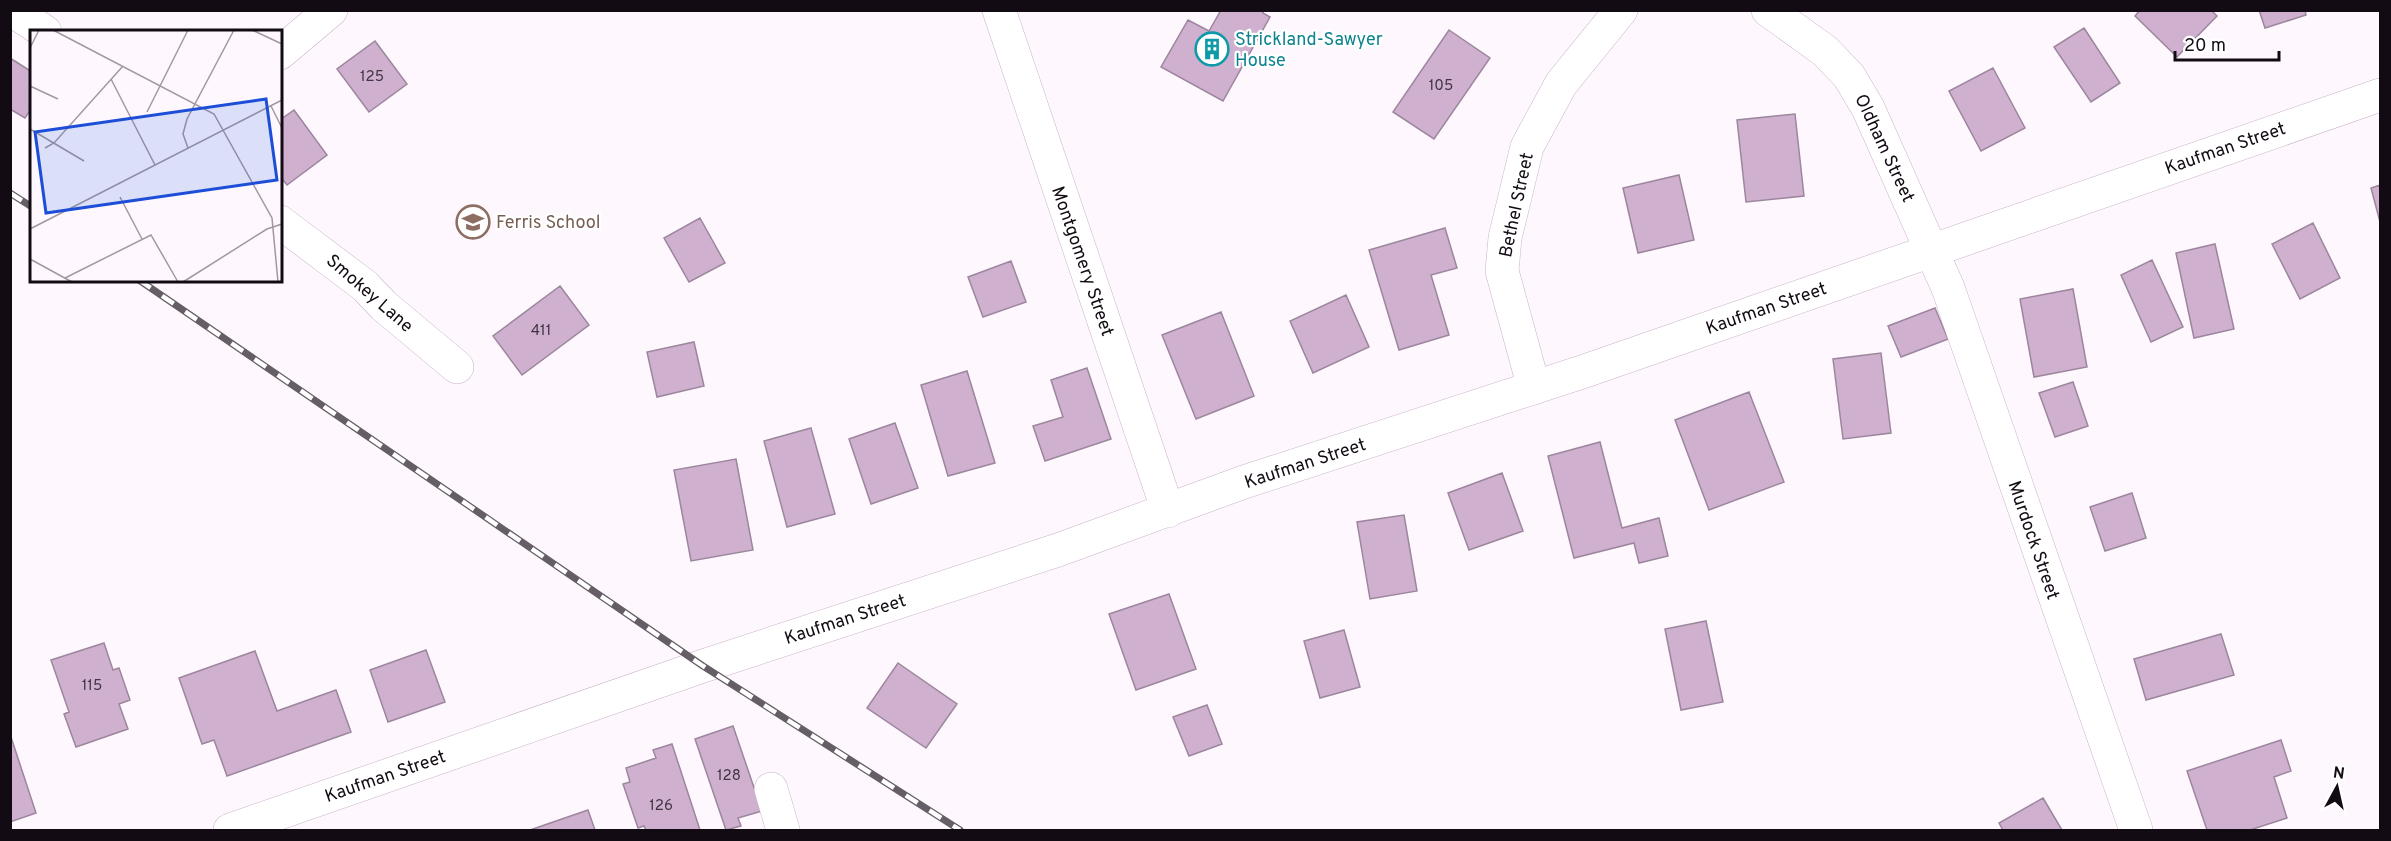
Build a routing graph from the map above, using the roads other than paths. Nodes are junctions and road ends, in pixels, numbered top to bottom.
1 (12, 10) edge
2 (331, 10) edge
3 (999, 10) edge
4 (1620, 10) edge
5 (1768, 10) edge
6 (42, 30) edge
7 (282, 51) edge
8 (2380, 94) edge
9 (282, 224) edge
10 (1932, 250) junction
11 (457, 368) dead end
12 (1534, 388) junction
13 (1168, 511) junction
14 (771, 789) dead end
15 (230, 831) edge
16 (783, 831) edge
17 (2136, 831) edge

1 - 6 street
2 - 7 street
3 - 13 street, Montgomery Street
4 - 12 street, Bethel Street
5 - 10 street, Oldham Street
8 - 10 street, Kaufman Street
9 - 11 street, Smokey Lane
10 - 12 street, Kaufman Street
10 - 17 street, Murdock Street
12 - 13 street, Kaufman Street
13 - 15 street, Kaufman Street
14 - 16 street

